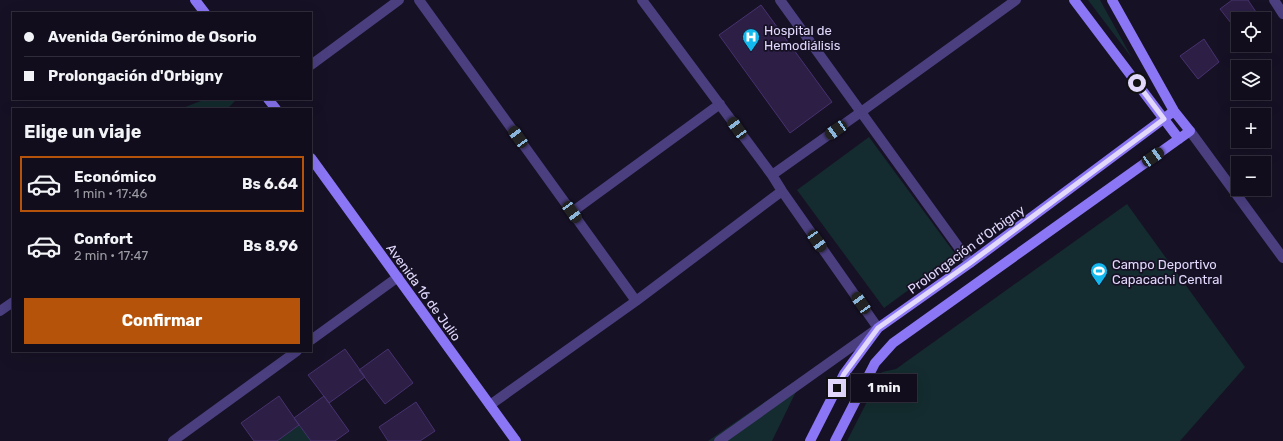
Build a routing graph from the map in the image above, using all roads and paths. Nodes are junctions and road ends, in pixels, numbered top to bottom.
1 (195, 0) edge
2 (399, 0) edge
3 (419, 0) edge
4 (642, 0) edge
5 (780, 0) edge
6 (1016, 0) edge
7 (1074, 0) edge
8 (1112, 0) edge
9 (1274, 0) edge
10 (204, 12) edge
11 (1283, 14) edge
12 (312, 64) edge
13 (720, 104) junction
14 (1174, 111) junction
15 (862, 112) junction
16 (1164, 119) junction
17 (1190, 131) junction
18 (1179, 139) junction
19 (312, 159) edge
20 (772, 175) junction
21 (782, 192) junction
22 (572, 212) junction
23 (1283, 258) edge
24 (970, 263) junction
25 (398, 277) junction
26 (636, 301) junction
27 (12, 303) edge
28 (0, 312) edge
29 (878, 328) junction
30 (312, 339) edge
31 (295, 352) edge
32 (490, 405) junction
33 (173, 441) edge
34 (516, 441) edge
35 (719, 441) edge
36 (810, 441) edge
37 (835, 441) edge

1 - 10 street
2 - 12 street
3 - 22 street
4 - 13 street
5 - 15 street
6 - 15 street
7 - 16 street
8 - 14 street
9 - 11 street
13 - 20 street
13 - 22 street
14 - 16 street, Prolongación d'Orbigny
14 - 17 street
15 - 20 street
15 - 24 street
16 - 18 street
16 - 24 street, Prolongación d'Orbigny
17 - 18 street
17 - 23 street
18 - 37 street
19 - 25 street, Avenida 16 de Julio
20 - 21 street
21 - 26 street
21 - 29 street
22 - 26 street
24 - 29 street, Prolongación d'Orbigny
25 - 30 street
25 - 32 street, Avenida 16 de Julio
26 - 32 street
27 - 28 street
29 - 35 street
29 - 36 street, Prolongación d'Orbigny
31 - 33 street
32 - 34 street, Avenida 16 de Julio

